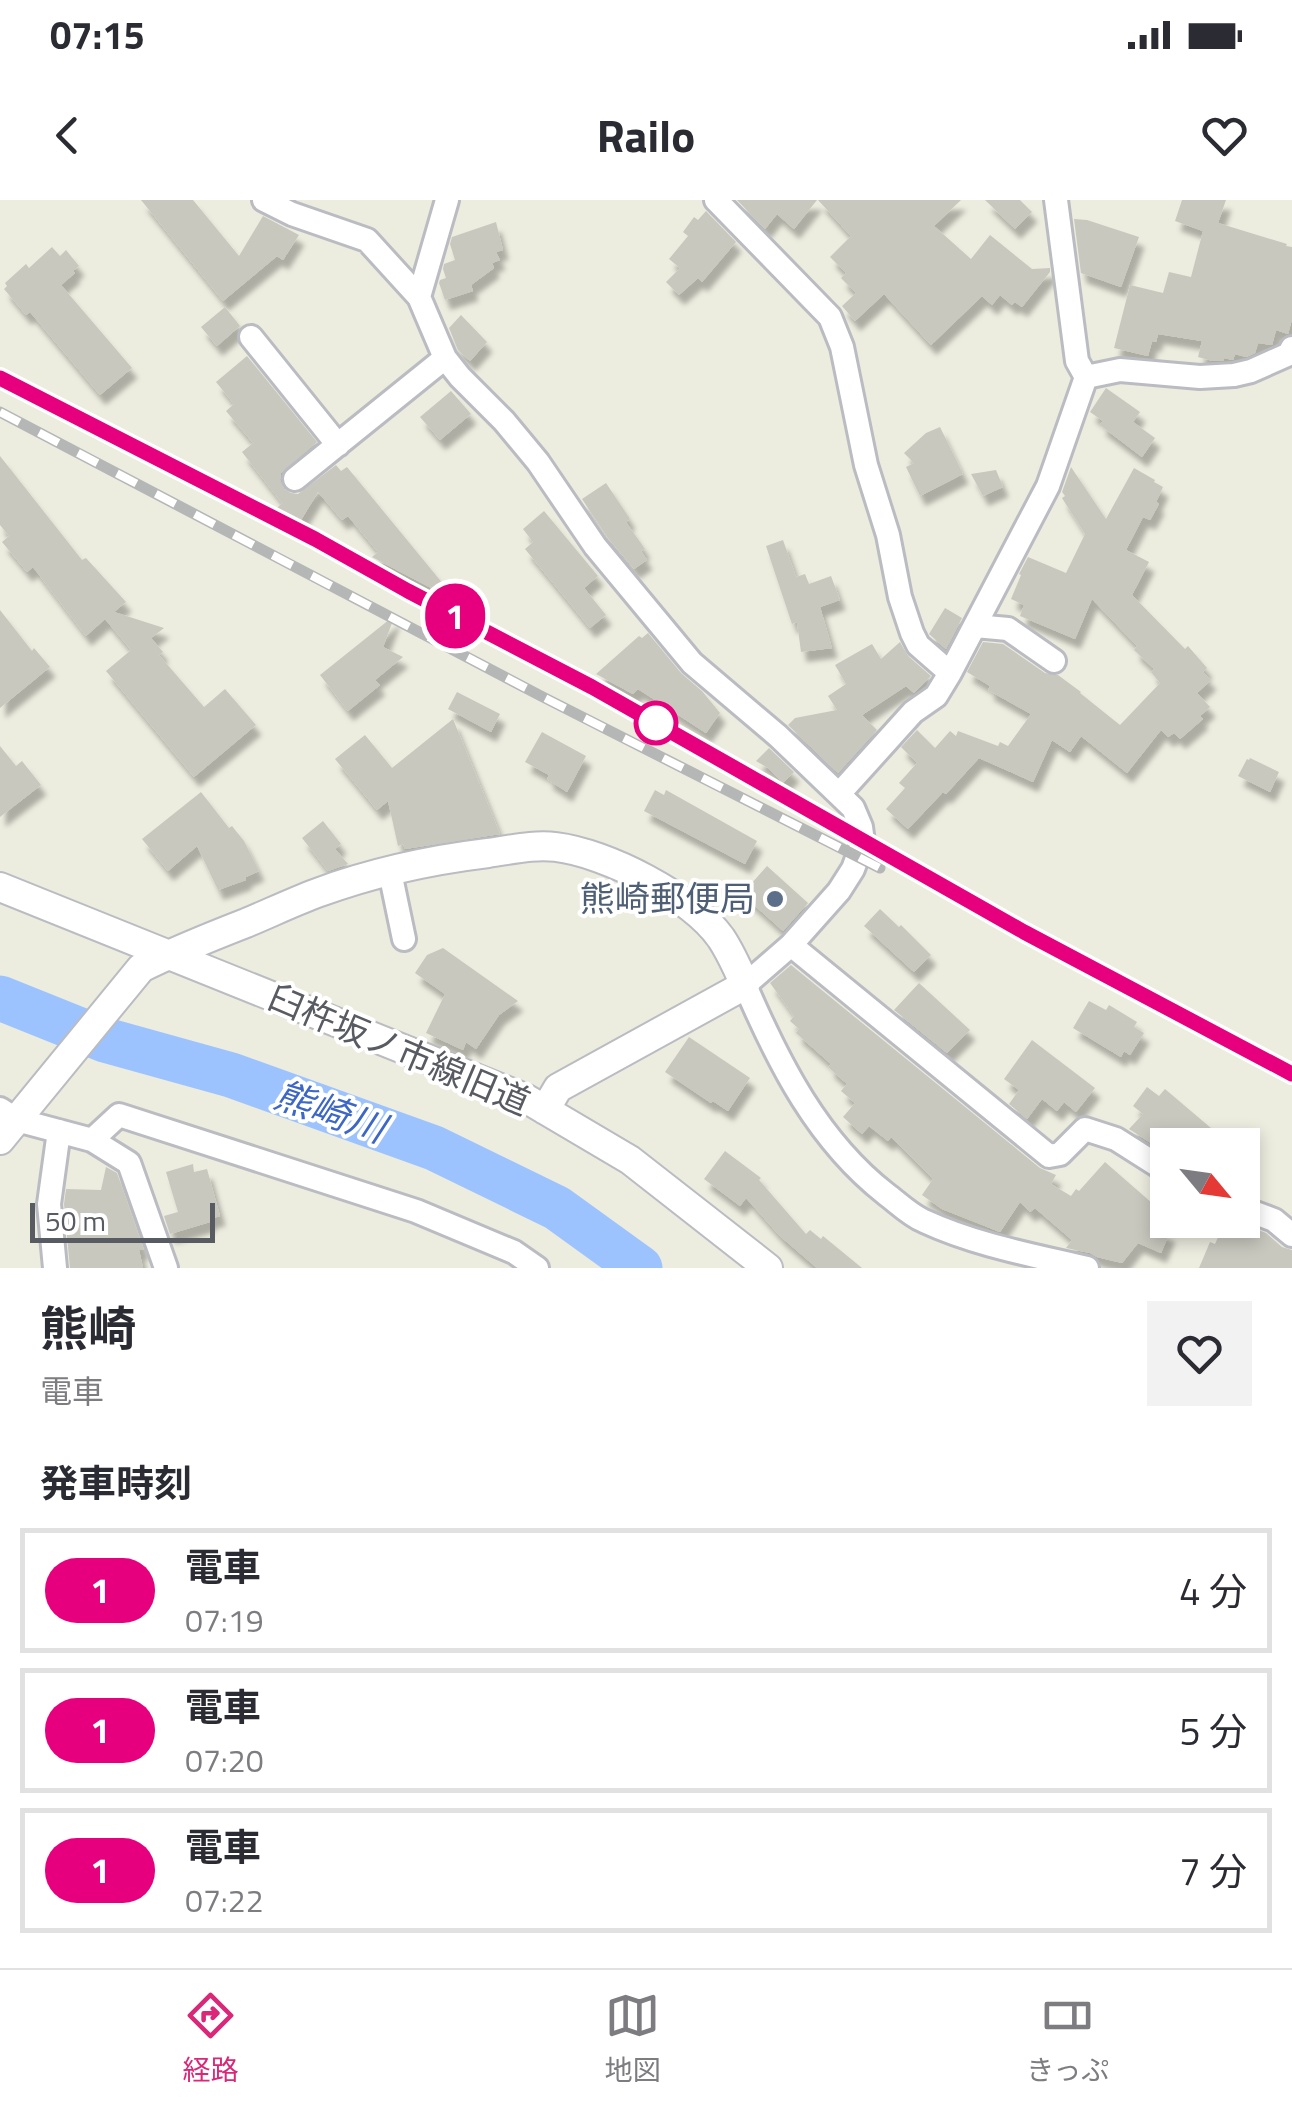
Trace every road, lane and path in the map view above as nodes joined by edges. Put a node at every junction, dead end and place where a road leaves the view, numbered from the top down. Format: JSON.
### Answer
{"nodes":[{"id":1,"x":264,"y":200,"type":"edge"},
{"id":2,"x":447,"y":200,"type":"edge"},
{"id":3,"x":716,"y":200,"type":"edge"},
{"id":4,"x":1056,"y":200,"type":"edge"},
{"id":5,"x":419,"y":297,"type":"junction"},
{"id":6,"x":251,"y":337,"type":"dead end"},
{"id":7,"x":1291,"y":354,"type":"edge"},
{"id":8,"x":445,"y":358,"type":"junction"},
{"id":9,"x":1086,"y":376,"type":"junction"},
{"id":10,"x":338,"y":444,"type":"junction"},
{"id":11,"x":294,"y":480,"type":"dead end"},
{"id":12,"x":975,"y":626,"type":"junction"},
{"id":13,"x":1054,"y":661,"type":"dead end"},
{"id":14,"x":950,"y":673,"type":"junction"},
{"id":15,"x":839,"y":794,"type":"junction"},
{"id":16,"x":392,"y":878,"type":"junction"},
{"id":17,"x":0,"y":887,"type":"edge"},
{"id":18,"x":404,"y":939,"type":"dead end"},
{"id":19,"x":791,"y":944,"type":"junction"},
{"id":20,"x":168,"y":954,"type":"junction"},
{"id":21,"x":745,"y":985,"type":"junction"},
{"id":22,"x":545,"y":1110,"type":"junction"},
{"id":23,"x":6,"y":1123,"type":"edge"},
{"id":24,"x":59,"y":1131,"type":"junction"},
{"id":25,"x":92,"y":1140,"type":"junction"},
{"id":26,"x":1150,"y":1161,"type":"edge"},
{"id":27,"x":1260,"y":1215,"type":"edge"},
{"id":28,"x":1292,"y":1235,"type":"edge"},
{"id":29,"x":55,"y":1268,"type":"edge"},
{"id":30,"x":166,"y":1268,"type":"edge"},
{"id":31,"x":537,"y":1268,"type":"edge"},
{"id":32,"x":768,"y":1268,"type":"edge"},
{"id":33,"x":1087,"y":1268,"type":"edge"}],
"edges":[{"from":1,"to":5,"type":"street"},
{"from":2,"to":5,"type":"street"},
{"from":3,"to":14,"type":"street"},
{"from":4,"to":9,"type":"street"},
{"from":5,"to":8,"type":"street"},
{"from":6,"to":10,"type":"street"},
{"from":7,"to":9,"type":"street"},
{"from":8,"to":10,"type":"street"},
{"from":8,"to":15,"type":"street"},
{"from":9,"to":12,"type":"street"},
{"from":10,"to":11,"type":"street"},
{"from":12,"to":13,"type":"street"},
{"from":12,"to":14,"type":"street"},
{"from":14,"to":15,"type":"street"},
{"from":15,"to":19,"type":"street"},
{"from":16,"to":18,"type":"street"},
{"from":16,"to":20,"type":"street"},
{"from":16,"to":21,"type":"street"},
{"from":17,"to":20,"type":"street","name":"臼杵坂ノ市線旧道"},
{"from":19,"to":21,"type":"street"},
{"from":19,"to":26,"type":"street"},
{"from":20,"to":22,"type":"street","name":"臼杵坂ノ市線旧道"},
{"from":20,"to":23,"type":"street"},
{"from":21,"to":22,"type":"street"},
{"from":21,"to":33,"type":"street"},
{"from":22,"to":32,"type":"street","name":"臼杵坂ノ市線旧道"},
{"from":23,"to":24,"type":"street"},
{"from":24,"to":25,"type":"street"},
{"from":24,"to":29,"type":"street"},
{"from":25,"to":30,"type":"street"},
{"from":25,"to":31,"type":"street"},
{"from":27,"to":28,"type":"street"}]}
